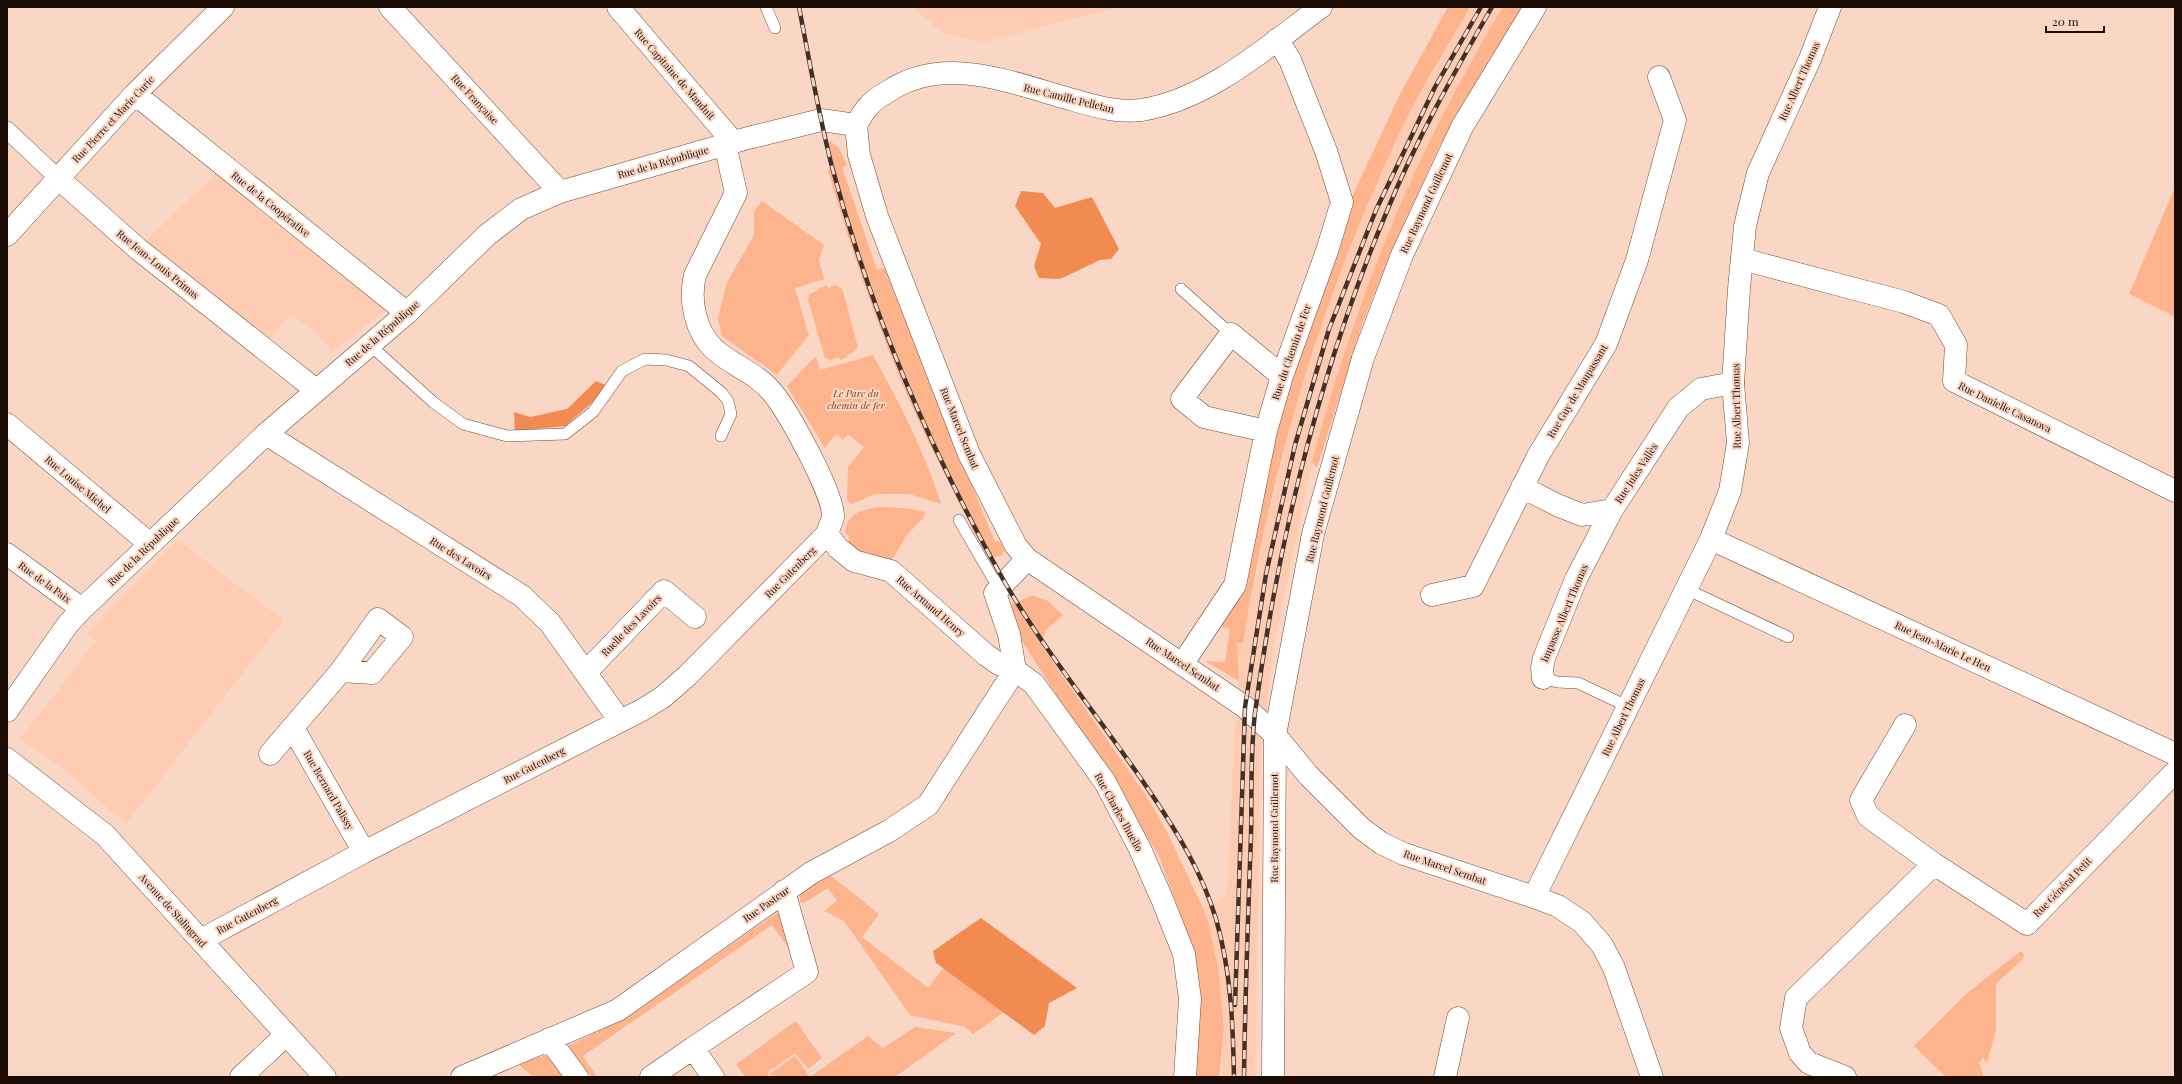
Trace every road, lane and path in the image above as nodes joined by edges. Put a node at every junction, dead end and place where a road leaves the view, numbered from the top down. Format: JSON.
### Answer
{"nodes":[{"id":1,"x":223,"y":7,"type":"edge"},
{"id":2,"x":390,"y":7,"type":"edge"},
{"id":3,"x":618,"y":7,"type":"edge"},
{"id":4,"x":766,"y":7,"type":"edge"},
{"id":5,"x":1321,"y":7,"type":"edge"},
{"id":6,"x":1535,"y":7,"type":"edge"},
{"id":7,"x":1830,"y":7,"type":"edge"},
{"id":8,"x":775,"y":28,"type":"dead end"},
{"id":9,"x":1277,"y":39,"type":"junction"},
{"id":10,"x":1659,"y":77,"type":"dead end"},
{"id":11,"x":135,"y":94,"type":"junction"},
{"id":12,"x":856,"y":125,"type":"junction"},
{"id":13,"x":7,"y":130,"type":"edge"},
{"id":14,"x":729,"y":143,"type":"junction"},
{"id":15,"x":58,"y":178,"type":"junction"},
{"id":16,"x":560,"y":192,"type":"junction"},
{"id":17,"x":7,"y":235,"type":"edge"},
{"id":18,"x":1742,"y":259,"type":"junction"},
{"id":19,"x":1181,"y":289,"type":"dead end"},
{"id":20,"x":407,"y":313,"type":"junction"},
{"id":21,"x":1231,"y":334,"type":"junction"},
{"id":22,"x":370,"y":345,"type":"junction"},
{"id":23,"x":1282,"y":376,"type":"junction"},
{"id":24,"x":1734,"y":383,"type":"junction"},
{"id":25,"x":316,"y":390,"type":"junction"},
{"id":26,"x":7,"y":424,"type":"edge"},
{"id":27,"x":1266,"y":431,"type":"junction"},
{"id":28,"x":266,"y":434,"type":"junction"},
{"id":29,"x":721,"y":436,"type":"dead end"},
{"id":30,"x":1522,"y":487,"type":"junction"},
{"id":31,"x":2175,"y":491,"type":"edge"},
{"id":32,"x":1612,"y":510,"type":"junction"},
{"id":33,"x":959,"y":520,"type":"dead end"},
{"id":34,"x":827,"y":534,"type":"junction"},
{"id":35,"x":1711,"y":539,"type":"junction"},
{"id":36,"x":150,"y":544,"type":"junction"},
{"id":37,"x":7,"y":554,"type":"edge"},
{"id":38,"x":1027,"y":559,"type":"junction"},
{"id":39,"x":999,"y":589,"type":"junction"},
{"id":40,"x":1686,"y":589,"type":"junction"},
{"id":41,"x":1432,"y":595,"type":"dead end"},
{"id":42,"x":82,"y":609,"type":"junction"},
{"id":43,"x":695,"y":617,"type":"dead end"},
{"id":44,"x":1788,"y":637,"type":"dead end"},
{"id":45,"x":1183,"y":663,"type":"junction"},
{"id":46,"x":1015,"y":670,"type":"junction"},
{"id":47,"x":341,"y":671,"type":"dead end"},
{"id":48,"x":586,"y":672,"type":"junction"},
{"id":49,"x":1543,"y":678,"type":"joint"},
{"id":50,"x":1629,"y":707,"type":"junction"},
{"id":51,"x":7,"y":712,"type":"edge"},
{"id":52,"x":620,"y":721,"type":"junction"},
{"id":53,"x":1905,"y":725,"type":"dead end"},
{"id":54,"x":293,"y":728,"type":"junction"},
{"id":55,"x":1275,"y":735,"type":"junction"},
{"id":56,"x":270,"y":754,"type":"dead end"},
{"id":57,"x":2175,"y":754,"type":"edge"},
{"id":58,"x":7,"y":759,"type":"edge"},
{"id":59,"x":2175,"y":772,"type":"edge"},
{"id":60,"x":364,"y":852,"type":"junction"},
{"id":61,"x":1934,"y":864,"type":"junction"},
{"id":62,"x":784,"y":891,"type":"junction"},
{"id":63,"x":1534,"y":897,"type":"junction"},
{"id":64,"x":201,"y":940,"type":"junction"},
{"id":65,"x":1458,"y":1018,"type":"dead end"},
{"id":66,"x":286,"y":1035,"type":"junction"},
{"id":67,"x":549,"y":1039,"type":"junction"},
{"id":68,"x":693,"y":1048,"type":"junction"},
{"id":69,"x":241,"y":1077,"type":"edge"},
{"id":70,"x":325,"y":1077,"type":"edge"},
{"id":71,"x":462,"y":1077,"type":"edge"},
{"id":72,"x":577,"y":1077,"type":"edge"},
{"id":73,"x":651,"y":1077,"type":"edge"},
{"id":74,"x":713,"y":1077,"type":"edge"},
{"id":75,"x":1185,"y":1077,"type":"edge"},
{"id":76,"x":1273,"y":1077,"type":"edge"},
{"id":77,"x":1445,"y":1077,"type":"edge"},
{"id":78,"x":1652,"y":1077,"type":"edge"},
{"id":79,"x":1845,"y":1077,"type":"edge"}],
"edges":[{"from":1,"to":11,"type":"street","name":"Rue Pierre et Marie Curie"},
{"from":2,"to":16,"type":"street","name":"Rue Française"},
{"from":3,"to":14,"type":"street","name":"Rue Capitaine de Mauduit"},
{"from":4,"to":8,"type":"lane"},
{"from":5,"to":9,"type":"street","name":"Rue Camille Pelletan"},
{"from":6,"to":55,"type":"street","name":"Rue Raymond Guillemot"},
{"from":7,"to":18,"type":"street","name":"Rue Albert Thomas"},
{"from":9,"to":12,"type":"street","name":"Rue Camille Pelletan"},
{"from":9,"to":23,"type":"street","name":"Rue du Chemin de Fer"},
{"from":10,"to":30,"type":"street","name":"Rue Guy de Maupassant"},
{"from":11,"to":15,"type":"street","name":"Rue Pierre et Marie Curie"},
{"from":11,"to":20,"type":"street","name":"Rue de la Coopérative"},
{"from":12,"to":14,"type":"street","name":"Rue de la République"},
{"from":12,"to":38,"type":"street","name":"Rue Marcel Sembat"},
{"from":13,"to":15,"type":"street","name":"Rue Jean-Louis Primas"},
{"from":14,"to":16,"type":"street","name":"Rue de la République"},
{"from":14,"to":34,"type":"street"},
{"from":15,"to":17,"type":"street","name":"Rue Pierre et Marie Curie"},
{"from":15,"to":25,"type":"street","name":"Rue Jean-Louis Primas"},
{"from":16,"to":20,"type":"street","name":"Rue de la République"},
{"from":18,"to":24,"type":"street","name":"Rue Albert Thomas"},
{"from":18,"to":31,"type":"street","name":"Rue Danielle Casanova"},
{"from":19,"to":21,"type":"lane"},
{"from":20,"to":22,"type":"street","name":"Rue de la République"},
{"from":21,"to":23,"type":"street"},
{"from":21,"to":27,"type":"street"},
{"from":22,"to":25,"type":"street","name":"Rue de la République"},
{"from":22,"to":29,"type":"lane"},
{"from":23,"to":27,"type":"street","name":"Rue du Chemin de Fer"},
{"from":24,"to":32,"type":"street","name":"Rue Jules Vallès"},
{"from":24,"to":35,"type":"street","name":"Rue Albert Thomas"},
{"from":25,"to":28,"type":"street","name":"Rue de la République"},
{"from":26,"to":36,"type":"street","name":"Rue Louise Michel"},
{"from":27,"to":45,"type":"street","name":"Rue du Chemin de Fer"},
{"from":28,"to":36,"type":"street","name":"Rue de la République"},
{"from":28,"to":48,"type":"street","name":"Rue des Lavoirs"},
{"from":30,"to":32,"type":"street","name":"Rue Jules Vallès"},
{"from":30,"to":41,"type":"street","name":"Rue Guy de Maupassant"},
{"from":32,"to":49,"type":"street","name":"Impasse Albert Thomas"},
{"from":33,"to":39,"type":"lane"},
{"from":34,"to":46,"type":"street","name":"Rue Armand Henry"},
{"from":34,"to":52,"type":"street","name":"Rue Gutenberg"},
{"from":35,"to":40,"type":"street","name":"Rue Albert Thomas"},
{"from":35,"to":57,"type":"street","name":"Rue Jean-Marie Le Hen"},
{"from":36,"to":42,"type":"street","name":"Rue de la République"},
{"from":37,"to":42,"type":"street","name":"Rue de la Paix"},
{"from":38,"to":39,"type":"street"},
{"from":38,"to":45,"type":"street","name":"Rue Marcel Sembat"},
{"from":39,"to":46,"type":"street"},
{"from":40,"to":44,"type":"lane"},
{"from":40,"to":50,"type":"street","name":"Rue Albert Thomas"},
{"from":42,"to":51,"type":"street","name":"Rue de la République"},
{"from":43,"to":48,"type":"street","name":"Ruelle des Lavoirs"},
{"from":45,"to":55,"type":"street","name":"Rue Marcel Sembat"},
{"from":46,"to":62,"type":"street","name":"Rue Pasteur"},
{"from":46,"to":75,"type":"street","name":"Rue Charles Ihuello"},
{"from":47,"to":54,"type":"street"},
{"from":48,"to":52,"type":"street","name":"Rue des Lavoirs"},
{"from":49,"to":50,"type":"lane","name":"Impasse Albert Thomas"},
{"from":50,"to":63,"type":"street","name":"Rue Albert Thomas"},
{"from":52,"to":60,"type":"street","name":"Rue Gutenberg"},
{"from":53,"to":61,"type":"street","name":"Rue Général Petit"},
{"from":54,"to":56,"type":"street"},
{"from":54,"to":60,"type":"street","name":"Rue Bernard Palissy"},
{"from":55,"to":63,"type":"street","name":"Rue Marcel Sembat"},
{"from":55,"to":76,"type":"street","name":"Rue Raymond Guillemot"},
{"from":58,"to":64,"type":"street","name":"Avenue de Stalingrad"},
{"from":59,"to":61,"type":"street","name":"Rue Général Petit"},
{"from":60,"to":64,"type":"street","name":"Rue Gutenberg"},
{"from":61,"to":79,"type":"street"},
{"from":62,"to":67,"type":"street","name":"Rue Pasteur"},
{"from":62,"to":68,"type":"street"},
{"from":63,"to":78,"type":"street","name":"Rue Marcel Sembat"},
{"from":64,"to":66,"type":"street","name":"Avenue de Stalingrad"},
{"from":65,"to":77,"type":"street"},
{"from":66,"to":69,"type":"street"},
{"from":66,"to":70,"type":"street","name":"Avenue de Stalingrad"},
{"from":67,"to":71,"type":"street","name":"Rue Pasteur"},
{"from":67,"to":72,"type":"street"},
{"from":68,"to":73,"type":"street"},
{"from":68,"to":74,"type":"street"}]}
